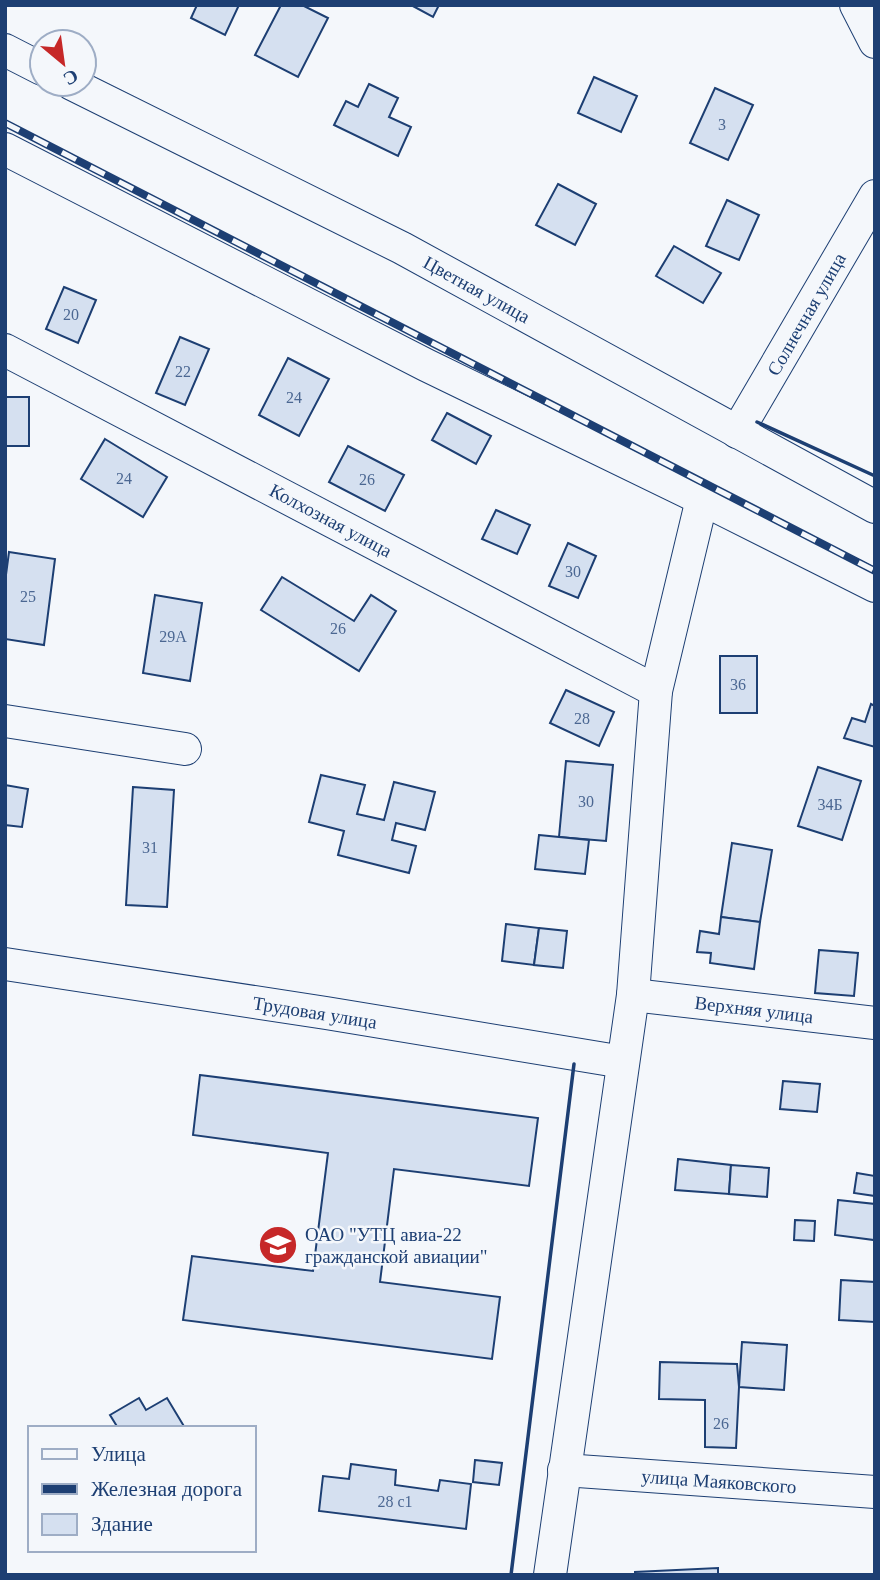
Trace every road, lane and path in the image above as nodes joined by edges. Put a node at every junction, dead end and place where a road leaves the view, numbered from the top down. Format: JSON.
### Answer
{"nodes":[{"id":1,"x":856,"y":5,"type":"edge"},
{"id":2,"x":875,"y":42,"type":"edge"},
{"id":3,"x":5,"y":50,"type":"edge"},
{"id":4,"x":28,"y":62,"type":"edge"},
{"id":5,"x":98,"y":97,"type":"edge"},
{"id":6,"x":5,"y":149,"type":"edge"},
{"id":7,"x":875,"y":196,"type":"edge"},
{"id":8,"x":5,"y":350,"type":"edge"},
{"id":9,"x":737,"y":432,"type":"junction"},
{"id":10,"x":702,"y":499,"type":"junction"},
{"id":11,"x":875,"y":507,"type":"edge"},
{"id":12,"x":875,"y":586,"type":"edge"},
{"id":13,"x":656,"y":691,"type":"junction"},
{"id":14,"x":5,"y":721,"type":"edge"},
{"id":15,"x":185,"y":749,"type":"dead end"},
{"id":16,"x":5,"y":964,"type":"edge"},
{"id":17,"x":633,"y":995,"type":"junction"},
{"id":18,"x":875,"y":1023,"type":"edge"},
{"id":19,"x":624,"y":1062,"type":"junction"},
{"id":20,"x":564,"y":1470,"type":"junction"},
{"id":21,"x":875,"y":1492,"type":"edge"},
{"id":22,"x":550,"y":1575,"type":"edge"}],
"edges":[{"from":1,"to":2,"type":"street"},
{"from":3,"to":4,"type":"street"},
{"from":5,"to":9,"type":"street","name":"Цветная улица"},
{"from":6,"to":10,"type":"street"},
{"from":7,"to":9,"type":"street","name":"Солнечная улица"},
{"from":8,"to":13,"type":"street","name":"Колхозная улица"},
{"from":9,"to":11,"type":"street","name":"Цветная улица"},
{"from":10,"to":12,"type":"street"},
{"from":10,"to":13,"type":"street"},
{"from":13,"to":17,"type":"street"},
{"from":14,"to":15,"type":"street"},
{"from":16,"to":19,"type":"street","name":"Трудовая улица"},
{"from":17,"to":18,"type":"street","name":"Верхняя улица"},
{"from":17,"to":19,"type":"street"},
{"from":19,"to":20,"type":"street"},
{"from":20,"to":21,"type":"street","name":"улица Маяковского"},
{"from":20,"to":22,"type":"street"}]}
